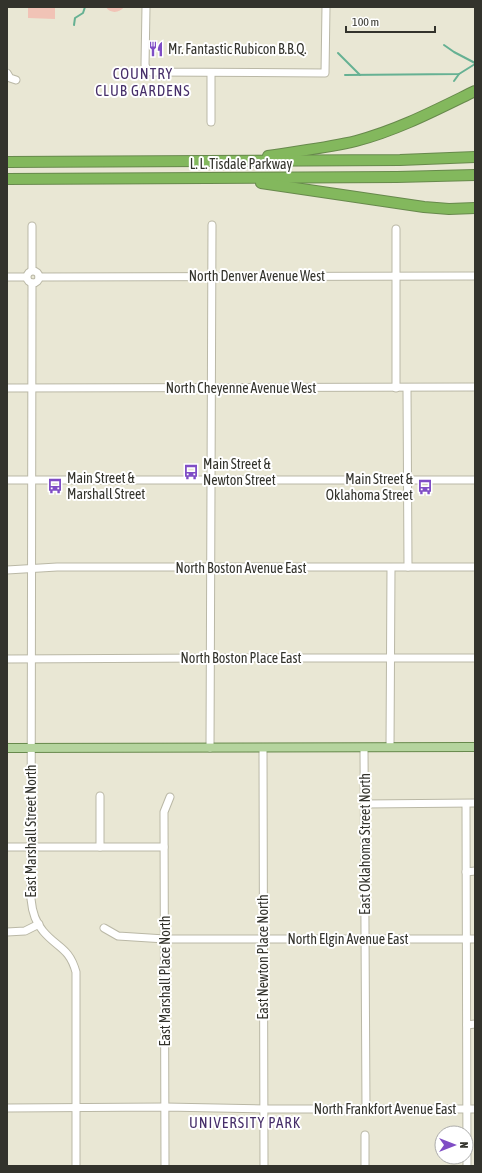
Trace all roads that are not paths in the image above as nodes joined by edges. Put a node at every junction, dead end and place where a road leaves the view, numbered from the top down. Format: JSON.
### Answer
{"nodes":[{"id":1,"x":146,"y":7,"type":"edge"},
{"id":2,"x":326,"y":7,"type":"edge"},
{"id":3,"x":7,"y":73,"type":"edge"},
{"id":4,"x":211,"y":73,"type":"junction"},
{"id":5,"x":16,"y":80,"type":"dead end"},
{"id":6,"x":475,"y":91,"type":"edge"},
{"id":7,"x":211,"y":122,"type":"dead end"},
{"id":8,"x":475,"y":158,"type":"edge"},
{"id":9,"x":238,"y":161,"type":"junction"},
{"id":10,"x":7,"y":162,"type":"edge"},
{"id":11,"x":475,"y":175,"type":"edge"},
{"id":12,"x":230,"y":178,"type":"junction"},
{"id":13,"x":7,"y":179,"type":"edge"},
{"id":14,"x":475,"y":208,"type":"edge"},
{"id":15,"x":212,"y":225,"type":"dead end"},
{"id":16,"x":32,"y":226,"type":"dead end"},
{"id":17,"x":396,"y":229,"type":"dead end"},
{"id":18,"x":32,"y":270,"type":"junction"},
{"id":19,"x":396,"y":276,"type":"junction"},
{"id":20,"x":475,"y":276,"type":"edge"},
{"id":21,"x":7,"y":277,"type":"edge"},
{"id":22,"x":26,"y":277,"type":"junction"},
{"id":23,"x":39,"y":277,"type":"junction"},
{"id":24,"x":211,"y":277,"type":"junction"},
{"id":25,"x":32,"y":283,"type":"junction"},
{"id":26,"x":475,"y":387,"type":"edge"},
{"id":27,"x":7,"y":388,"type":"edge"},
{"id":28,"x":32,"y":388,"type":"junction"},
{"id":29,"x":211,"y":388,"type":"junction"},
{"id":30,"x":396,"y":388,"type":"junction"},
{"id":31,"x":407,"y":388,"type":"junction"},
{"id":32,"x":7,"y":480,"type":"edge"},
{"id":33,"x":32,"y":480,"type":"junction"},
{"id":34,"x":211,"y":480,"type":"junction"},
{"id":35,"x":408,"y":480,"type":"junction"},
{"id":36,"x":475,"y":480,"type":"edge"},
{"id":37,"x":211,"y":568,"type":"junction"},
{"id":38,"x":391,"y":568,"type":"junction"},
{"id":39,"x":408,"y":568,"type":"junction"},
{"id":40,"x":475,"y":568,"type":"edge"},
{"id":41,"x":31,"y":569,"type":"junction"},
{"id":42,"x":7,"y":570,"type":"edge"},
{"id":43,"x":211,"y":658,"type":"junction"},
{"id":44,"x":390,"y":658,"type":"junction"},
{"id":45,"x":475,"y":658,"type":"edge"},
{"id":46,"x":7,"y":659,"type":"edge"},
{"id":47,"x":31,"y":659,"type":"junction"},
{"id":48,"x":475,"y":747,"type":"edge"},
{"id":49,"x":7,"y":748,"type":"edge"},
{"id":50,"x":31,"y":748,"type":"junction"},
{"id":51,"x":210,"y":748,"type":"junction"},
{"id":52,"x":263,"y":748,"type":"junction"},
{"id":53,"x":364,"y":748,"type":"junction"},
{"id":54,"x":390,"y":748,"type":"junction"},
{"id":55,"x":100,"y":796,"type":"dead end"},
{"id":56,"x":170,"y":797,"type":"dead end"},
{"id":57,"x":475,"y":803,"type":"edge"},
{"id":58,"x":365,"y":804,"type":"junction"},
{"id":59,"x":466,"y":804,"type":"junction"},
{"id":60,"x":7,"y":847,"type":"edge"},
{"id":61,"x":32,"y":847,"type":"junction"},
{"id":62,"x":100,"y":847,"type":"junction"},
{"id":63,"x":164,"y":847,"type":"junction"},
{"id":64,"x":475,"y":871,"type":"edge"},
{"id":65,"x":466,"y":872,"type":"junction"},
{"id":66,"x":39,"y":924,"type":"junction"},
{"id":67,"x":104,"y":928,"type":"dead end"},
{"id":68,"x":7,"y":932,"type":"edge"},
{"id":69,"x":365,"y":938,"type":"junction"},
{"id":70,"x":165,"y":939,"type":"junction"},
{"id":71,"x":263,"y":939,"type":"junction"},
{"id":72,"x":466,"y":939,"type":"junction"},
{"id":73,"x":475,"y":939,"type":"edge"},
{"id":74,"x":475,"y":1024,"type":"edge"},
{"id":75,"x":466,"y":1025,"type":"junction"},
{"id":76,"x":165,"y":1107,"type":"junction"},
{"id":77,"x":7,"y":1108,"type":"edge"},
{"id":78,"x":76,"y":1108,"type":"junction"},
{"id":79,"x":264,"y":1109,"type":"junction"},
{"id":80,"x":366,"y":1109,"type":"junction"},
{"id":81,"x":467,"y":1109,"type":"junction"},
{"id":82,"x":475,"y":1109,"type":"edge"},
{"id":83,"x":365,"y":1135,"type":"dead end"},
{"id":84,"x":76,"y":1166,"type":"edge"},
{"id":85,"x":165,"y":1166,"type":"edge"},
{"id":86,"x":264,"y":1166,"type":"edge"},
{"id":87,"x":365,"y":1166,"type":"edge"},
{"id":88,"x":467,"y":1166,"type":"edge"}],
"edges":[{"from":1,"to":4,"type":"street"},
{"from":2,"to":4,"type":"street"},
{"from":3,"to":5,"type":"street"},
{"from":4,"to":7,"type":"street"},
{"from":6,"to":9,"type":"highway"},
{"from":8,"to":9,"type":"highway","name":"L. L. Tisdale Parkway"},
{"from":9,"to":10,"type":"highway","name":"L. L. Tisdale Parkway"},
{"from":11,"to":12,"type":"highway","name":"L. L. Tisdale Parkway"},
{"from":12,"to":13,"type":"highway","name":"L. L. Tisdale Parkway"},
{"from":12,"to":14,"type":"highway"},
{"from":15,"to":24,"type":"street"},
{"from":16,"to":18,"type":"street"},
{"from":17,"to":19,"type":"street"},
{"from":18,"to":22,"type":"street"},
{"from":18,"to":23,"type":"street"},
{"from":19,"to":20,"type":"street","name":"North Denver Avenue West"},
{"from":19,"to":24,"type":"street","name":"North Denver Avenue West"},
{"from":19,"to":30,"type":"street"},
{"from":21,"to":22,"type":"street"},
{"from":22,"to":25,"type":"street"},
{"from":23,"to":24,"type":"street","name":"North Denver Avenue West"},
{"from":23,"to":25,"type":"street"},
{"from":24,"to":29,"type":"street"},
{"from":25,"to":28,"type":"street","name":"East Marshall Street North"},
{"from":26,"to":31,"type":"street","name":"North Cheyenne Avenue West"},
{"from":27,"to":28,"type":"street","name":"North Cheyenne Avenue West"},
{"from":28,"to":29,"type":"street","name":"North Cheyenne Avenue West"},
{"from":28,"to":33,"type":"street","name":"East Marshall Street North"},
{"from":29,"to":30,"type":"street","name":"North Cheyenne Avenue West"},
{"from":29,"to":34,"type":"street"},
{"from":30,"to":31,"type":"street","name":"North Cheyenne Avenue West"},
{"from":31,"to":35,"type":"street"},
{"from":32,"to":33,"type":"street"},
{"from":33,"to":34,"type":"street"},
{"from":33,"to":41,"type":"street","name":"East Marshall Street North"},
{"from":34,"to":35,"type":"street"},
{"from":34,"to":37,"type":"street"},
{"from":35,"to":36,"type":"street"},
{"from":35,"to":39,"type":"street"},
{"from":37,"to":38,"type":"street","name":"North Boston Avenue East"},
{"from":37,"to":41,"type":"street","name":"North Boston Avenue East"},
{"from":37,"to":43,"type":"street"},
{"from":38,"to":39,"type":"street","name":"North Boston Avenue East"},
{"from":38,"to":44,"type":"street"},
{"from":39,"to":40,"type":"street","name":"North Boston Avenue East"},
{"from":41,"to":42,"type":"street","name":"North Boston Avenue East"},
{"from":41,"to":47,"type":"street","name":"East Marshall Street North"},
{"from":43,"to":44,"type":"street","name":"North Boston Place East"},
{"from":43,"to":47,"type":"street","name":"North Boston Place East"},
{"from":43,"to":51,"type":"street"},
{"from":44,"to":45,"type":"street","name":"North Boston Place East"},
{"from":44,"to":54,"type":"street"},
{"from":46,"to":47,"type":"street","name":"North Boston Place East"},
{"from":47,"to":50,"type":"street","name":"East Marshall Street North"},
{"from":48,"to":54,"type":"main road"},
{"from":49,"to":50,"type":"main road"},
{"from":50,"to":51,"type":"main road"},
{"from":50,"to":61,"type":"street","name":"East Marshall Street North"},
{"from":51,"to":52,"type":"main road"},
{"from":52,"to":53,"type":"main road"},
{"from":52,"to":71,"type":"street","name":"East Newton Place North"},
{"from":53,"to":54,"type":"main road"},
{"from":53,"to":58,"type":"street","name":"East Oklahoma Street North"},
{"from":55,"to":62,"type":"street"},
{"from":56,"to":63,"type":"street","name":"East Marshall Place North"},
{"from":57,"to":59,"type":"street"},
{"from":58,"to":59,"type":"street"},
{"from":58,"to":69,"type":"street","name":"East Oklahoma Street North"},
{"from":59,"to":65,"type":"street"},
{"from":60,"to":61,"type":"street"},
{"from":61,"to":62,"type":"street"},
{"from":61,"to":66,"type":"street","name":"East Marshall Street North"},
{"from":62,"to":63,"type":"street"},
{"from":63,"to":70,"type":"street","name":"East Marshall Place North"},
{"from":64,"to":65,"type":"street"},
{"from":65,"to":72,"type":"street"},
{"from":66,"to":68,"type":"street"},
{"from":66,"to":78,"type":"street","name":"East Marshall Street North"},
{"from":67,"to":70,"type":"street","name":"North Elgin Avenue East"},
{"from":69,"to":71,"type":"street","name":"North Elgin Avenue East"},
{"from":69,"to":72,"type":"street","name":"North Elgin Avenue East"},
{"from":69,"to":80,"type":"street","name":"East Oklahoma Street North"},
{"from":70,"to":71,"type":"street","name":"North Elgin Avenue East"},
{"from":70,"to":76,"type":"street","name":"East Marshall Place North"},
{"from":71,"to":79,"type":"street","name":"East Newton Place North"},
{"from":72,"to":73,"type":"street","name":"North Elgin Avenue East"},
{"from":72,"to":75,"type":"street"},
{"from":74,"to":75,"type":"street"},
{"from":75,"to":81,"type":"street"},
{"from":76,"to":78,"type":"street","name":"North Frankfort Avenue East"},
{"from":76,"to":79,"type":"street","name":"North Frankfort Avenue East"},
{"from":76,"to":85,"type":"street","name":"East Marshall Place North"},
{"from":77,"to":78,"type":"street","name":"North Frankfort Avenue East"},
{"from":78,"to":84,"type":"street","name":"East Marshall Street North"},
{"from":79,"to":80,"type":"street","name":"North Frankfort Avenue East"},
{"from":79,"to":86,"type":"street","name":"East Newton Place North"},
{"from":80,"to":81,"type":"street","name":"North Frankfort Avenue East"},
{"from":81,"to":82,"type":"street","name":"North Frankfort Avenue East"},
{"from":81,"to":88,"type":"street"},
{"from":83,"to":87,"type":"street"}]}
